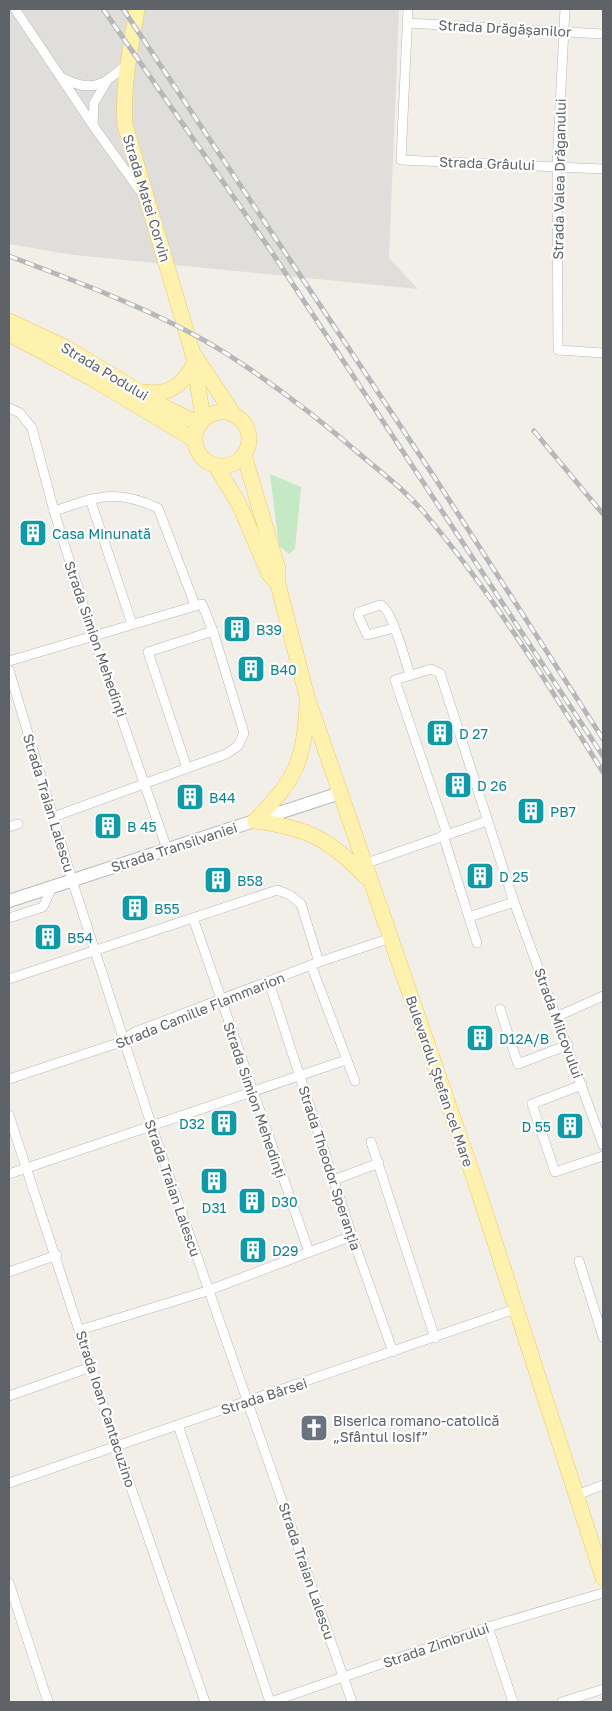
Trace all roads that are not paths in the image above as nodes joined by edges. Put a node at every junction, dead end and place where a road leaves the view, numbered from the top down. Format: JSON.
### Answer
{"nodes":[{"id":1,"x":15,"y":9,"type":"edge"},
{"id":2,"x":136,"y":9,"type":"edge"},
{"id":3,"x":408,"y":9,"type":"edge"},
{"id":4,"x":565,"y":9,"type":"edge"},
{"id":5,"x":407,"y":23,"type":"junction"},
{"id":6,"x":564,"y":31,"type":"junction"},
{"id":7,"x":603,"y":34,"type":"edge"},
{"id":8,"x":126,"y":65,"type":"junction"},
{"id":9,"x":61,"y":77,"type":"junction"},
{"id":10,"x":107,"y":81,"type":"junction"},
{"id":11,"x":94,"y":127,"type":"junction"},
{"id":12,"x":557,"y":166,"type":"junction"},
{"id":13,"x":603,"y":169,"type":"edge"},
{"id":14,"x":146,"y":198,"type":"junction"},
{"id":15,"x":9,"y":321,"type":"edge"},
{"id":16,"x":9,"y":334,"type":"edge"},
{"id":17,"x":603,"y":353,"type":"edge"},
{"id":18,"x":193,"y":359,"type":"junction"},
{"id":19,"x":140,"y":392,"type":"junction"},
{"id":20,"x":9,"y":408,"type":"edge"},
{"id":21,"x":234,"y":415,"type":"junction"},
{"id":22,"x":202,"y":421,"type":"junction"},
{"id":23,"x":196,"y":440,"type":"junction"},
{"id":24,"x":244,"y":455,"type":"junction"},
{"id":25,"x":216,"y":466,"type":"junction"},
{"id":26,"x":90,"y":499,"type":"junction"},
{"id":27,"x":54,"y":511,"type":"junction"},
{"id":28,"x":278,"y":584,"type":"junction"},
{"id":29,"x":195,"y":606,"type":"junction"},
{"id":30,"x":132,"y":624,"type":"junction"},
{"id":31,"x":394,"y":628,"type":"dead end"},
{"id":32,"x":213,"y":631,"type":"junction"},
{"id":33,"x":94,"y":636,"type":"junction"},
{"id":34,"x":9,"y":661,"type":"edge"},
{"id":35,"x":9,"y":670,"type":"edge"},
{"id":36,"x":410,"y":675,"type":"junction"},
{"id":37,"x":307,"y":697,"type":"junction"},
{"id":38,"x":187,"y":768,"type":"junction"},
{"id":39,"x":145,"y":782,"type":"junction"},
{"id":40,"x":340,"y":793,"type":"junction"},
{"id":41,"x":53,"y":817,"type":"junction"},
{"id":42,"x":487,"y":821,"type":"junction"},
{"id":43,"x":255,"y":822,"type":"junction"},
{"id":44,"x":18,"y":824,"type":"dead end"},
{"id":45,"x":9,"y":827,"type":"edge"},
{"id":46,"x":445,"y":835,"type":"junction"},
{"id":47,"x":167,"y":849,"type":"junction"},
{"id":48,"x":364,"y":864,"type":"junction"},
{"id":49,"x":72,"y":880,"type":"junction"},
{"id":50,"x":371,"y":882,"type":"junction"},
{"id":51,"x":52,"y":887,"type":"junction"},
{"id":52,"x":9,"y":901,"type":"edge"},
{"id":53,"x":514,"y":902,"type":"junction"},
{"id":54,"x":469,"y":917,"type":"junction"},
{"id":55,"x":9,"y":918,"type":"edge"},
{"id":56,"x":193,"y":918,"type":"junction"},
{"id":57,"x":391,"y":938,"type":"junction"},
{"id":58,"x":477,"y":943,"type":"dead end"},
{"id":59,"x":95,"y":950,"type":"junction"},
{"id":60,"x":315,"y":964,"type":"junction"},
{"id":61,"x":9,"y":979,"type":"edge"},
{"id":62,"x":269,"y":982,"type":"junction"},
{"id":63,"x":603,"y":996,"type":"edge"},
{"id":64,"x":221,"y":1000,"type":"junction"},
{"id":65,"x":500,"y":1009,"type":"dead end"},
{"id":66,"x":558,"y":1016,"type":"junction"},
{"id":67,"x":124,"y":1038,"type":"junction"},
{"id":68,"x":568,"y":1045,"type":"junction"},
{"id":69,"x":346,"y":1060,"type":"junction"},
{"id":70,"x":300,"y":1077,"type":"junction"},
{"id":71,"x":9,"y":1079,"type":"edge"},
{"id":72,"x":355,"y":1082,"type":"dead end"},
{"id":73,"x":582,"y":1084,"type":"junction"},
{"id":74,"x":252,"y":1094,"type":"junction"},
{"id":75,"x":9,"y":1115,"type":"edge"},
{"id":76,"x":152,"y":1127,"type":"junction"},
{"id":77,"x":371,"y":1142,"type":"dead end"},
{"id":78,"x":603,"y":1145,"type":"edge"},
{"id":79,"x":603,"y":1156,"type":"edge"},
{"id":80,"x":379,"y":1163,"type":"junction"},
{"id":81,"x":26,"y":1168,"type":"junction"},
{"id":82,"x":9,"y":1174,"type":"edge"},
{"id":83,"x":334,"y":1180,"type":"junction"},
{"id":84,"x":352,"y":1236,"type":"junction"},
{"id":85,"x":309,"y":1252,"type":"junction"},
{"id":86,"x":57,"y":1256,"type":"junction"},
{"id":87,"x":579,"y":1261,"type":"dead end"},
{"id":88,"x":9,"y":1272,"type":"edge"},
{"id":89,"x":208,"y":1291,"type":"junction"},
{"id":90,"x":518,"y":1308,"type":"junction"},
{"id":91,"x":80,"y":1330,"type":"junction"},
{"id":92,"x":603,"y":1337,"type":"edge"},
{"id":93,"x":435,"y":1338,"type":"junction"},
{"id":94,"x":393,"y":1352,"type":"junction"},
{"id":95,"x":92,"y":1367,"type":"junction"},
{"id":96,"x":9,"y":1396,"type":"edge"},
{"id":97,"x":248,"y":1402,"type":"junction"},
{"id":98,"x":178,"y":1425,"type":"junction"},
{"id":99,"x":117,"y":1447,"type":"junction"},
{"id":100,"x":9,"y":1483,"type":"edge"},
{"id":101,"x":603,"y":1485,"type":"edge"},
{"id":102,"x":577,"y":1495,"type":"junction"},
{"id":103,"x":603,"y":1578,"type":"edge"},
{"id":104,"x":9,"y":1583,"type":"edge"},
{"id":105,"x":603,"y":1593,"type":"edge"},
{"id":106,"x":488,"y":1627,"type":"junction"},
{"id":107,"x":344,"y":1676,"type":"junction"},
{"id":108,"x":603,"y":1689,"type":"edge"},
{"id":109,"x":591,"y":1698,"type":"edge"},
{"id":110,"x":48,"y":1702,"type":"edge"},
{"id":111,"x":205,"y":1702,"type":"edge"},
{"id":112,"x":270,"y":1702,"type":"edge"},
{"id":113,"x":352,"y":1702,"type":"edge"},
{"id":114,"x":513,"y":1702,"type":"edge"},
{"id":115,"x":562,"y":1702,"type":"edge"}],
"edges":[{"from":1,"to":9,"type":"street"},
{"from":2,"to":8,"type":"main road","name":"Strada Matei Corvin"},
{"from":3,"to":5,"type":"street"},
{"from":4,"to":6,"type":"street","name":"Strada Valea Drăganului"},
{"from":5,"to":6,"type":"street","name":"Strada Drăgășanilor"},
{"from":5,"to":12,"type":"street","name":"Strada Grâului"},
{"from":6,"to":7,"type":"street","name":"Strada Drăgășanilor"},
{"from":6,"to":12,"type":"street","name":"Strada Valea Drăganului"},
{"from":8,"to":10,"type":"street"},
{"from":8,"to":14,"type":"main road","name":"Strada Matei Corvin"},
{"from":9,"to":10,"type":"street"},
{"from":9,"to":11,"type":"street"},
{"from":10,"to":11,"type":"street"},
{"from":11,"to":14,"type":"street"},
{"from":12,"to":13,"type":"street","name":"Strada Grâului"},
{"from":12,"to":17,"type":"street","name":"Strada Valea Drăganului"},
{"from":14,"to":18,"type":"main road","name":"Strada Matei Corvin"},
{"from":15,"to":19,"type":"main road","name":"Strada Podului"},
{"from":16,"to":23,"type":"main road","name":"Strada Podului"},
{"from":18,"to":19,"type":"main road"},
{"from":18,"to":21,"type":"main road"},
{"from":18,"to":22,"type":"main road"},
{"from":19,"to":22,"type":"main road","name":"Strada Podului"},
{"from":20,"to":27,"type":"street","name":"Strada Simion Mehedinți"},
{"from":21,"to":22,"type":"main road"},
{"from":21,"to":24,"type":"main road"},
{"from":22,"to":23,"type":"main road"},
{"from":23,"to":25,"type":"main road"},
{"from":24,"to":25,"type":"main road"},
{"from":24,"to":28,"type":"main road","name":"Bulevardul Ștefan cel Mare"},
{"from":25,"to":28,"type":"main road","name":"Bulevardul Ștefan cel Mare"},
{"from":26,"to":27,"type":"street"},
{"from":26,"to":29,"type":"street"},
{"from":26,"to":30,"type":"street"},
{"from":27,"to":33,"type":"street","name":"Strada Simion Mehedinți"},
{"from":28,"to":37,"type":"main road","name":"Bulevardul Ștefan cel Mare"},
{"from":29,"to":30,"type":"street"},
{"from":29,"to":32,"type":"street"},
{"from":30,"to":33,"type":"street"},
{"from":31,"to":36,"type":"street"},
{"from":32,"to":38,"type":"street"},
{"from":32,"to":38,"type":"street"},
{"from":33,"to":34,"type":"street"},
{"from":33,"to":39,"type":"street","name":"Strada Simion Mehedinți"},
{"from":35,"to":41,"type":"street","name":"Strada Traian Lalescu"},
{"from":36,"to":42,"type":"street","name":"Strada Milcovului"},
{"from":36,"to":46,"type":"street"},
{"from":37,"to":40,"type":"main road","name":"Bulevardul Ștefan cel Mare"},
{"from":37,"to":43,"type":"main road"},
{"from":38,"to":39,"type":"street"},
{"from":39,"to":41,"type":"street"},
{"from":39,"to":47,"type":"street","name":"Strada Simion Mehedinți"},
{"from":40,"to":43,"type":"main road","name":"Strada Transilvaniei"},
{"from":40,"to":48,"type":"main road","name":"Bulevardul Ștefan cel Mare"},
{"from":41,"to":49,"type":"street","name":"Strada Traian Lalescu"},
{"from":42,"to":46,"type":"street"},
{"from":42,"to":53,"type":"street","name":"Strada Milcovului"},
{"from":43,"to":47,"type":"main road","name":"Strada Transilvaniei"},
{"from":43,"to":50,"type":"main road"},
{"from":44,"to":45,"type":"street"},
{"from":46,"to":48,"type":"street"},
{"from":46,"to":54,"type":"street"},
{"from":47,"to":49,"type":"main road","name":"Strada Transilvaniei"},
{"from":48,"to":50,"type":"main road","name":"Bulevardul Ștefan cel Mare"},
{"from":49,"to":51,"type":"main road","name":"Strada Transilvaniei"},
{"from":49,"to":59,"type":"street","name":"Strada Traian Lalescu"},
{"from":50,"to":57,"type":"main road","name":"Bulevardul Ștefan cel Mare"},
{"from":51,"to":52,"type":"main road","name":"Strada Transilvaniei"},
{"from":51,"to":55,"type":"street"},
{"from":53,"to":54,"type":"street"},
{"from":53,"to":66,"type":"street","name":"Strada Milcovului"},
{"from":54,"to":58,"type":"street"},
{"from":56,"to":59,"type":"street"},
{"from":56,"to":60,"type":"street"},
{"from":56,"to":64,"type":"street","name":"Strada Simion Mehedinți"},
{"from":57,"to":60,"type":"street","name":"Strada Camille Flammarion"},
{"from":57,"to":90,"type":"main road","name":"Bulevardul Ștefan cel Mare"},
{"from":59,"to":61,"type":"street"},
{"from":59,"to":67,"type":"street","name":"Strada Traian Lalescu"},
{"from":60,"to":62,"type":"street","name":"Strada Camille Flammarion"},
{"from":60,"to":69,"type":"street"},
{"from":62,"to":64,"type":"street","name":"Strada Camille Flammarion"},
{"from":62,"to":70,"type":"street","name":"Strada Theodor Speranția"},
{"from":63,"to":66,"type":"street"},
{"from":64,"to":67,"type":"street","name":"Strada Camille Flammarion"},
{"from":64,"to":74,"type":"street","name":"Strada Simion Mehedinți"},
{"from":65,"to":68,"type":"street"},
{"from":66,"to":68,"type":"street","name":"Strada Milcovului"},
{"from":67,"to":71,"type":"street","name":"Strada Camille Flammarion"},
{"from":67,"to":76,"type":"street","name":"Strada Traian Lalescu"},
{"from":68,"to":73,"type":"street","name":"Strada Milcovului"},
{"from":69,"to":70,"type":"street"},
{"from":69,"to":72,"type":"street"},
{"from":70,"to":74,"type":"street"},
{"from":70,"to":83,"type":"street","name":"Strada Theodor Speranția"},
{"from":73,"to":78,"type":"street","name":"Strada Milcovului"},
{"from":73,"to":79,"type":"street"},
{"from":74,"to":76,"type":"street"},
{"from":74,"to":85,"type":"street","name":"Strada Simion Mehedinți"},
{"from":75,"to":81,"type":"street","name":"Strada Ioan Cantacuzino"},
{"from":76,"to":81,"type":"street"},
{"from":76,"to":89,"type":"street","name":"Strada Traian Lalescu"},
{"from":77,"to":80,"type":"street"},
{"from":80,"to":83,"type":"street"},
{"from":80,"to":93,"type":"street"},
{"from":81,"to":82,"type":"street"},
{"from":81,"to":86,"type":"street","name":"Strada Ioan Cantacuzino"},
{"from":83,"to":84,"type":"street","name":"Strada Theodor Speranția"},
{"from":84,"to":85,"type":"street"},
{"from":84,"to":94,"type":"street","name":"Strada Theodor Speranția"},
{"from":85,"to":89,"type":"street"},
{"from":86,"to":88,"type":"street"},
{"from":86,"to":91,"type":"street","name":"Strada Ioan Cantacuzino"},
{"from":87,"to":92,"type":"street"},
{"from":89,"to":91,"type":"street"},
{"from":89,"to":97,"type":"street","name":"Strada Traian Lalescu"},
{"from":90,"to":93,"type":"street","name":"Strada Bârsei"},
{"from":90,"to":102,"type":"main road","name":"Bulevardul Ștefan cel Mare"},
{"from":91,"to":95,"type":"street","name":"Strada Ioan Cantacuzino"},
{"from":93,"to":94,"type":"street","name":"Strada Bârsei"},
{"from":94,"to":97,"type":"street","name":"Strada Bârsei"},
{"from":95,"to":96,"type":"street"},
{"from":95,"to":99,"type":"street","name":"Strada Ioan Cantacuzino"},
{"from":97,"to":98,"type":"street","name":"Strada Bârsei"},
{"from":97,"to":107,"type":"street","name":"Strada Traian Lalescu"},
{"from":98,"to":99,"type":"street","name":"Strada Bârsei"},
{"from":98,"to":112,"type":"street"},
{"from":99,"to":100,"type":"street","name":"Strada Bârsei"},
{"from":99,"to":111,"type":"street","name":"Strada Ioan Cantacuzino"},
{"from":101,"to":102,"type":"street"},
{"from":102,"to":103,"type":"main road","name":"Bulevardul Ștefan cel Mare"},
{"from":104,"to":110,"type":"street"},
{"from":105,"to":106,"type":"street","name":"Strada Zimbrului"},
{"from":106,"to":107,"type":"street","name":"Strada Zimbrului"},
{"from":106,"to":114,"type":"street"},
{"from":107,"to":112,"type":"street","name":"Strada Zimbrului"},
{"from":107,"to":113,"type":"street","name":"Strada Traian Lalescu"},
{"from":108,"to":109,"type":"street"},
{"from":109,"to":115,"type":"street"}]}
